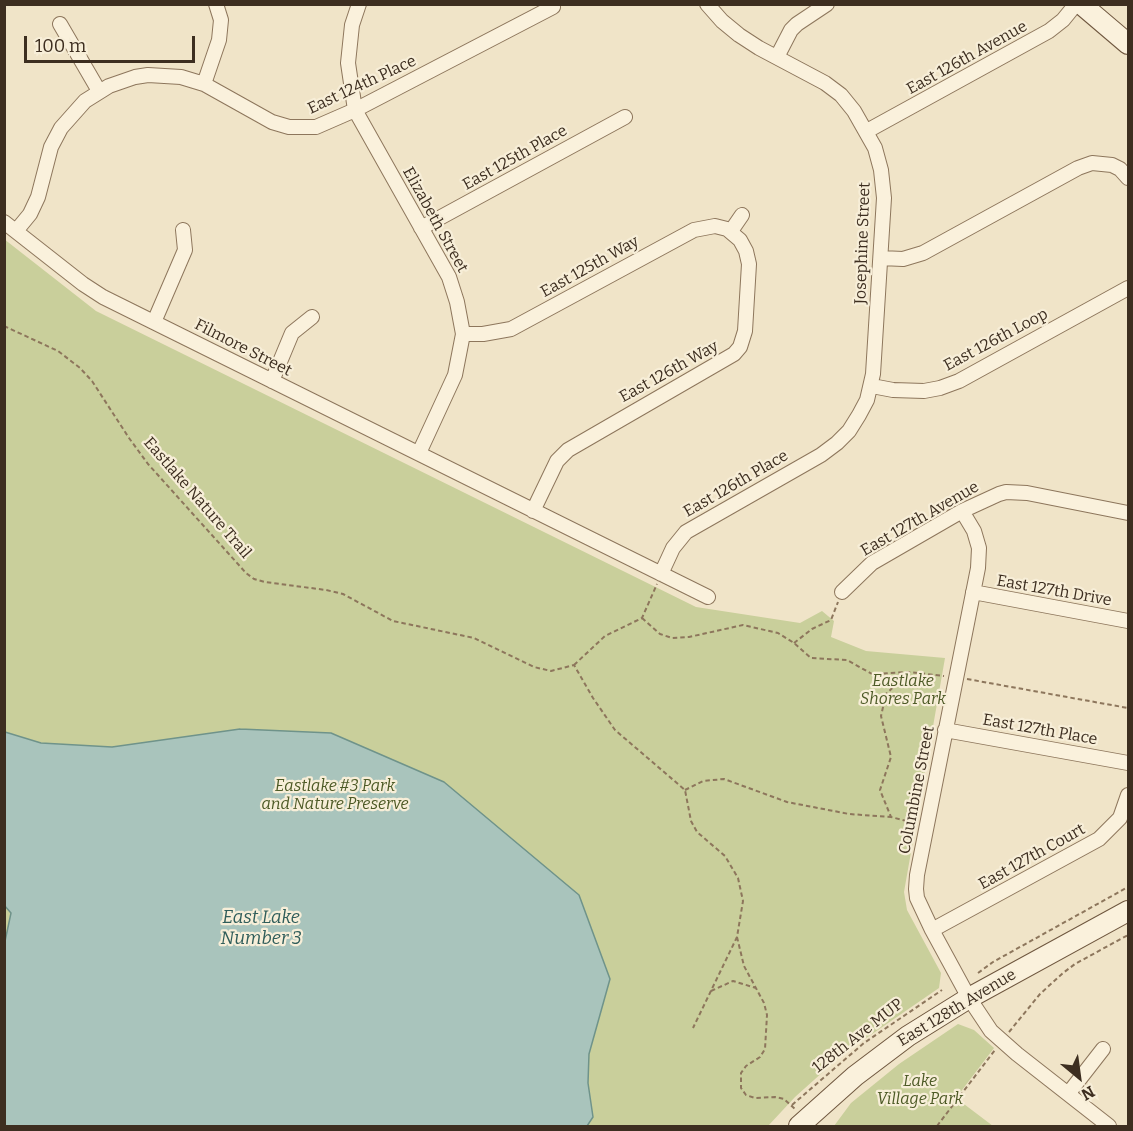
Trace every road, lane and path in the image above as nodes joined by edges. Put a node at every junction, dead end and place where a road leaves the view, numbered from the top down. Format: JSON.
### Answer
{"nodes":[{"id":1,"x":216,"y":4,"type":"edge"},
{"id":2,"x":359,"y":4,"type":"edge"},
{"id":3,"x":707,"y":4,"type":"edge"},
{"id":4,"x":827,"y":4,"type":"edge"},
{"id":5,"x":1076,"y":4,"type":"edge"},
{"id":6,"x":1081,"y":4,"type":"edge"},
{"id":7,"x":553,"y":7,"type":"dead end"},
{"id":8,"x":60,"y":24,"type":"dead end"},
{"id":9,"x":1128,"y":44,"type":"edge"},
{"id":10,"x":777,"y":57,"type":"junction"},
{"id":11,"x":204,"y":84,"type":"junction"},
{"id":12,"x":99,"y":91,"type":"junction"},
{"id":13,"x":355,"y":110,"type":"junction"},
{"id":14,"x":625,"y":117,"type":"dead end"},
{"id":15,"x":867,"y":131,"type":"junction"},
{"id":16,"x":1128,"y":178,"type":"edge"},
{"id":17,"x":742,"y":215,"type":"dead end"},
{"id":18,"x":4,"y":222,"type":"edge"},
{"id":19,"x":421,"y":228,"type":"junction"},
{"id":20,"x":183,"y":230,"type":"dead end"},
{"id":21,"x":16,"y":231,"type":"junction"},
{"id":22,"x":731,"y":231,"type":"junction"},
{"id":23,"x":881,"y":258,"type":"junction"},
{"id":24,"x":1128,"y":288,"type":"edge"},
{"id":25,"x":312,"y":317,"type":"dead end"},
{"id":26,"x":154,"y":322,"type":"junction"},
{"id":27,"x":4,"y":326,"type":"edge"},
{"id":28,"x":463,"y":334,"type":"junction"},
{"id":29,"x":272,"y":381,"type":"junction"},
{"id":30,"x":872,"y":386,"type":"junction"},
{"id":31,"x":419,"y":453,"type":"junction"},
{"id":32,"x":533,"y":510,"type":"junction"},
{"id":33,"x":962,"y":511,"type":"junction"},
{"id":34,"x":1128,"y":513,"type":"edge"},
{"id":35,"x":661,"y":574,"type":"junction"},
{"id":36,"x":842,"y":592,"type":"joint"},
{"id":37,"x":973,"y":592,"type":"junction"},
{"id":38,"x":708,"y":597,"type":"dead end"},
{"id":39,"x":642,"y":618,"type":"junction"},
{"id":40,"x":1128,"y":621,"type":"edge"},
{"id":41,"x":794,"y":643,"type":"junction"},
{"id":42,"x":574,"y":665,"type":"junction"},
{"id":43,"x":909,"y":672,"type":"junction"},
{"id":44,"x":956,"y":678,"type":"junction"},
{"id":45,"x":1128,"y":708,"type":"edge"},
{"id":46,"x":945,"y":730,"type":"junction"},
{"id":47,"x":1128,"y":763,"type":"edge"},
{"id":48,"x":685,"y":790,"type":"junction"},
{"id":49,"x":1128,"y":795,"type":"edge"},
{"id":50,"x":891,"y":817,"type":"junction"},
{"id":51,"x":928,"y":826,"type":"junction"},
{"id":52,"x":1128,"y":887,"type":"edge"},
{"id":53,"x":1128,"y":911,"type":"edge"},
{"id":54,"x":932,"y":930,"type":"junction"},
{"id":55,"x":1128,"y":935,"type":"edge"},
{"id":56,"x":737,"y":937,"type":"junction"},
{"id":57,"x":978,"y":973,"type":"dead end"},
{"id":58,"x":756,"y":988,"type":"junction"},
{"id":59,"x":942,"y":990,"type":"dead end"},
{"id":60,"x":710,"y":992,"type":"junction"},
{"id":61,"x":969,"y":998,"type":"junction"},
{"id":62,"x":693,"y":1028,"type":"dead end"},
{"id":63,"x":1007,"y":1035,"type":"dead end"},
{"id":64,"x":997,"y":1049,"type":"dead end"},
{"id":65,"x":1103,"y":1049,"type":"dead end"},
{"id":66,"x":1068,"y":1094,"type":"junction"},
{"id":67,"x":800,"y":1126,"type":"edge"},
{"id":68,"x":937,"y":1126,"type":"edge"},
{"id":69,"x":1109,"y":1126,"type":"edge"}],
"edges":[{"from":1,"to":11,"type":"street"},
{"from":2,"to":13,"type":"street"},
{"from":3,"to":10,"type":"street","name":"Josephine Street"},
{"from":4,"to":10,"type":"street"},
{"from":5,"to":15,"type":"street","name":"East 126th Avenue"},
{"from":6,"to":9,"type":"main road"},
{"from":7,"to":13,"type":"street","name":"East 124th Place"},
{"from":8,"to":12,"type":"street"},
{"from":10,"to":15,"type":"street","name":"Josephine Street"},
{"from":11,"to":12,"type":"street","name":"East 124th Place"},
{"from":11,"to":13,"type":"street","name":"East 124th Place"},
{"from":12,"to":21,"type":"street","name":"East 124th Place"},
{"from":13,"to":19,"type":"street","name":"Elizabeth Street"},
{"from":14,"to":19,"type":"street","name":"East 125th Place"},
{"from":15,"to":23,"type":"street","name":"Josephine Street"},
{"from":16,"to":23,"type":"street"},
{"from":17,"to":22,"type":"street"},
{"from":18,"to":21,"type":"street","name":"Filmore Street"},
{"from":19,"to":28,"type":"street","name":"Elizabeth Street"},
{"from":20,"to":26,"type":"street"},
{"from":21,"to":26,"type":"street","name":"Filmore Street"},
{"from":22,"to":28,"type":"street","name":"East 125th Way"},
{"from":22,"to":32,"type":"street","name":"East 126th Way"},
{"from":23,"to":30,"type":"street","name":"Josephine Street"},
{"from":24,"to":30,"type":"street","name":"East 126th Loop"},
{"from":25,"to":29,"type":"street"},
{"from":26,"to":29,"type":"street","name":"Filmore Street"},
{"from":27,"to":42,"type":"path","name":"Eastlake Nature Trail"},
{"from":28,"to":31,"type":"street","name":"Elizabeth Street"},
{"from":29,"to":31,"type":"street","name":"Filmore Street"},
{"from":30,"to":35,"type":"street","name":"East 126th Place"},
{"from":31,"to":32,"type":"street","name":"Filmore Street"},
{"from":32,"to":35,"type":"street"},
{"from":33,"to":34,"type":"street","name":"East 127th Avenue"},
{"from":33,"to":36,"type":"street","name":"East 127th Avenue"},
{"from":33,"to":37,"type":"street","name":"Columbine Street"},
{"from":35,"to":38,"type":"street"},
{"from":35,"to":39,"type":"path"},
{"from":36,"to":41,"type":"path"},
{"from":37,"to":40,"type":"street","name":"East 127th Drive"},
{"from":37,"to":44,"type":"street","name":"Columbine Street"},
{"from":39,"to":41,"type":"path"},
{"from":39,"to":42,"type":"path"},
{"from":41,"to":43,"type":"path"},
{"from":42,"to":48,"type":"path"},
{"from":43,"to":44,"type":"path"},
{"from":43,"to":50,"type":"path"},
{"from":44,"to":45,"type":"path"},
{"from":44,"to":46,"type":"street","name":"Columbine Street"},
{"from":46,"to":47,"type":"street","name":"East 127th Place"},
{"from":46,"to":51,"type":"street","name":"Columbine Street"},
{"from":48,"to":50,"type":"path"},
{"from":48,"to":56,"type":"path"},
{"from":49,"to":54,"type":"street","name":"East 127th Court"},
{"from":50,"to":51,"type":"path"},
{"from":51,"to":54,"type":"street","name":"Columbine Street"},
{"from":52,"to":57,"type":"path"},
{"from":53,"to":61,"type":"main road","name":"East 128th Avenue"},
{"from":54,"to":61,"type":"street","name":"Columbine Street"},
{"from":55,"to":63,"type":"path"},
{"from":56,"to":58,"type":"path"},
{"from":56,"to":60,"type":"path"},
{"from":58,"to":59,"type":"path","name":"128th Ave MUP"},
{"from":58,"to":60,"type":"path"},
{"from":60,"to":62,"type":"path"},
{"from":61,"to":66,"type":"street","name":"Columbine Street"},
{"from":61,"to":67,"type":"main road","name":"East 128th Avenue"},
{"from":64,"to":68,"type":"path"},
{"from":65,"to":66,"type":"street"},
{"from":66,"to":69,"type":"street","name":"Columbine Street"}]}
